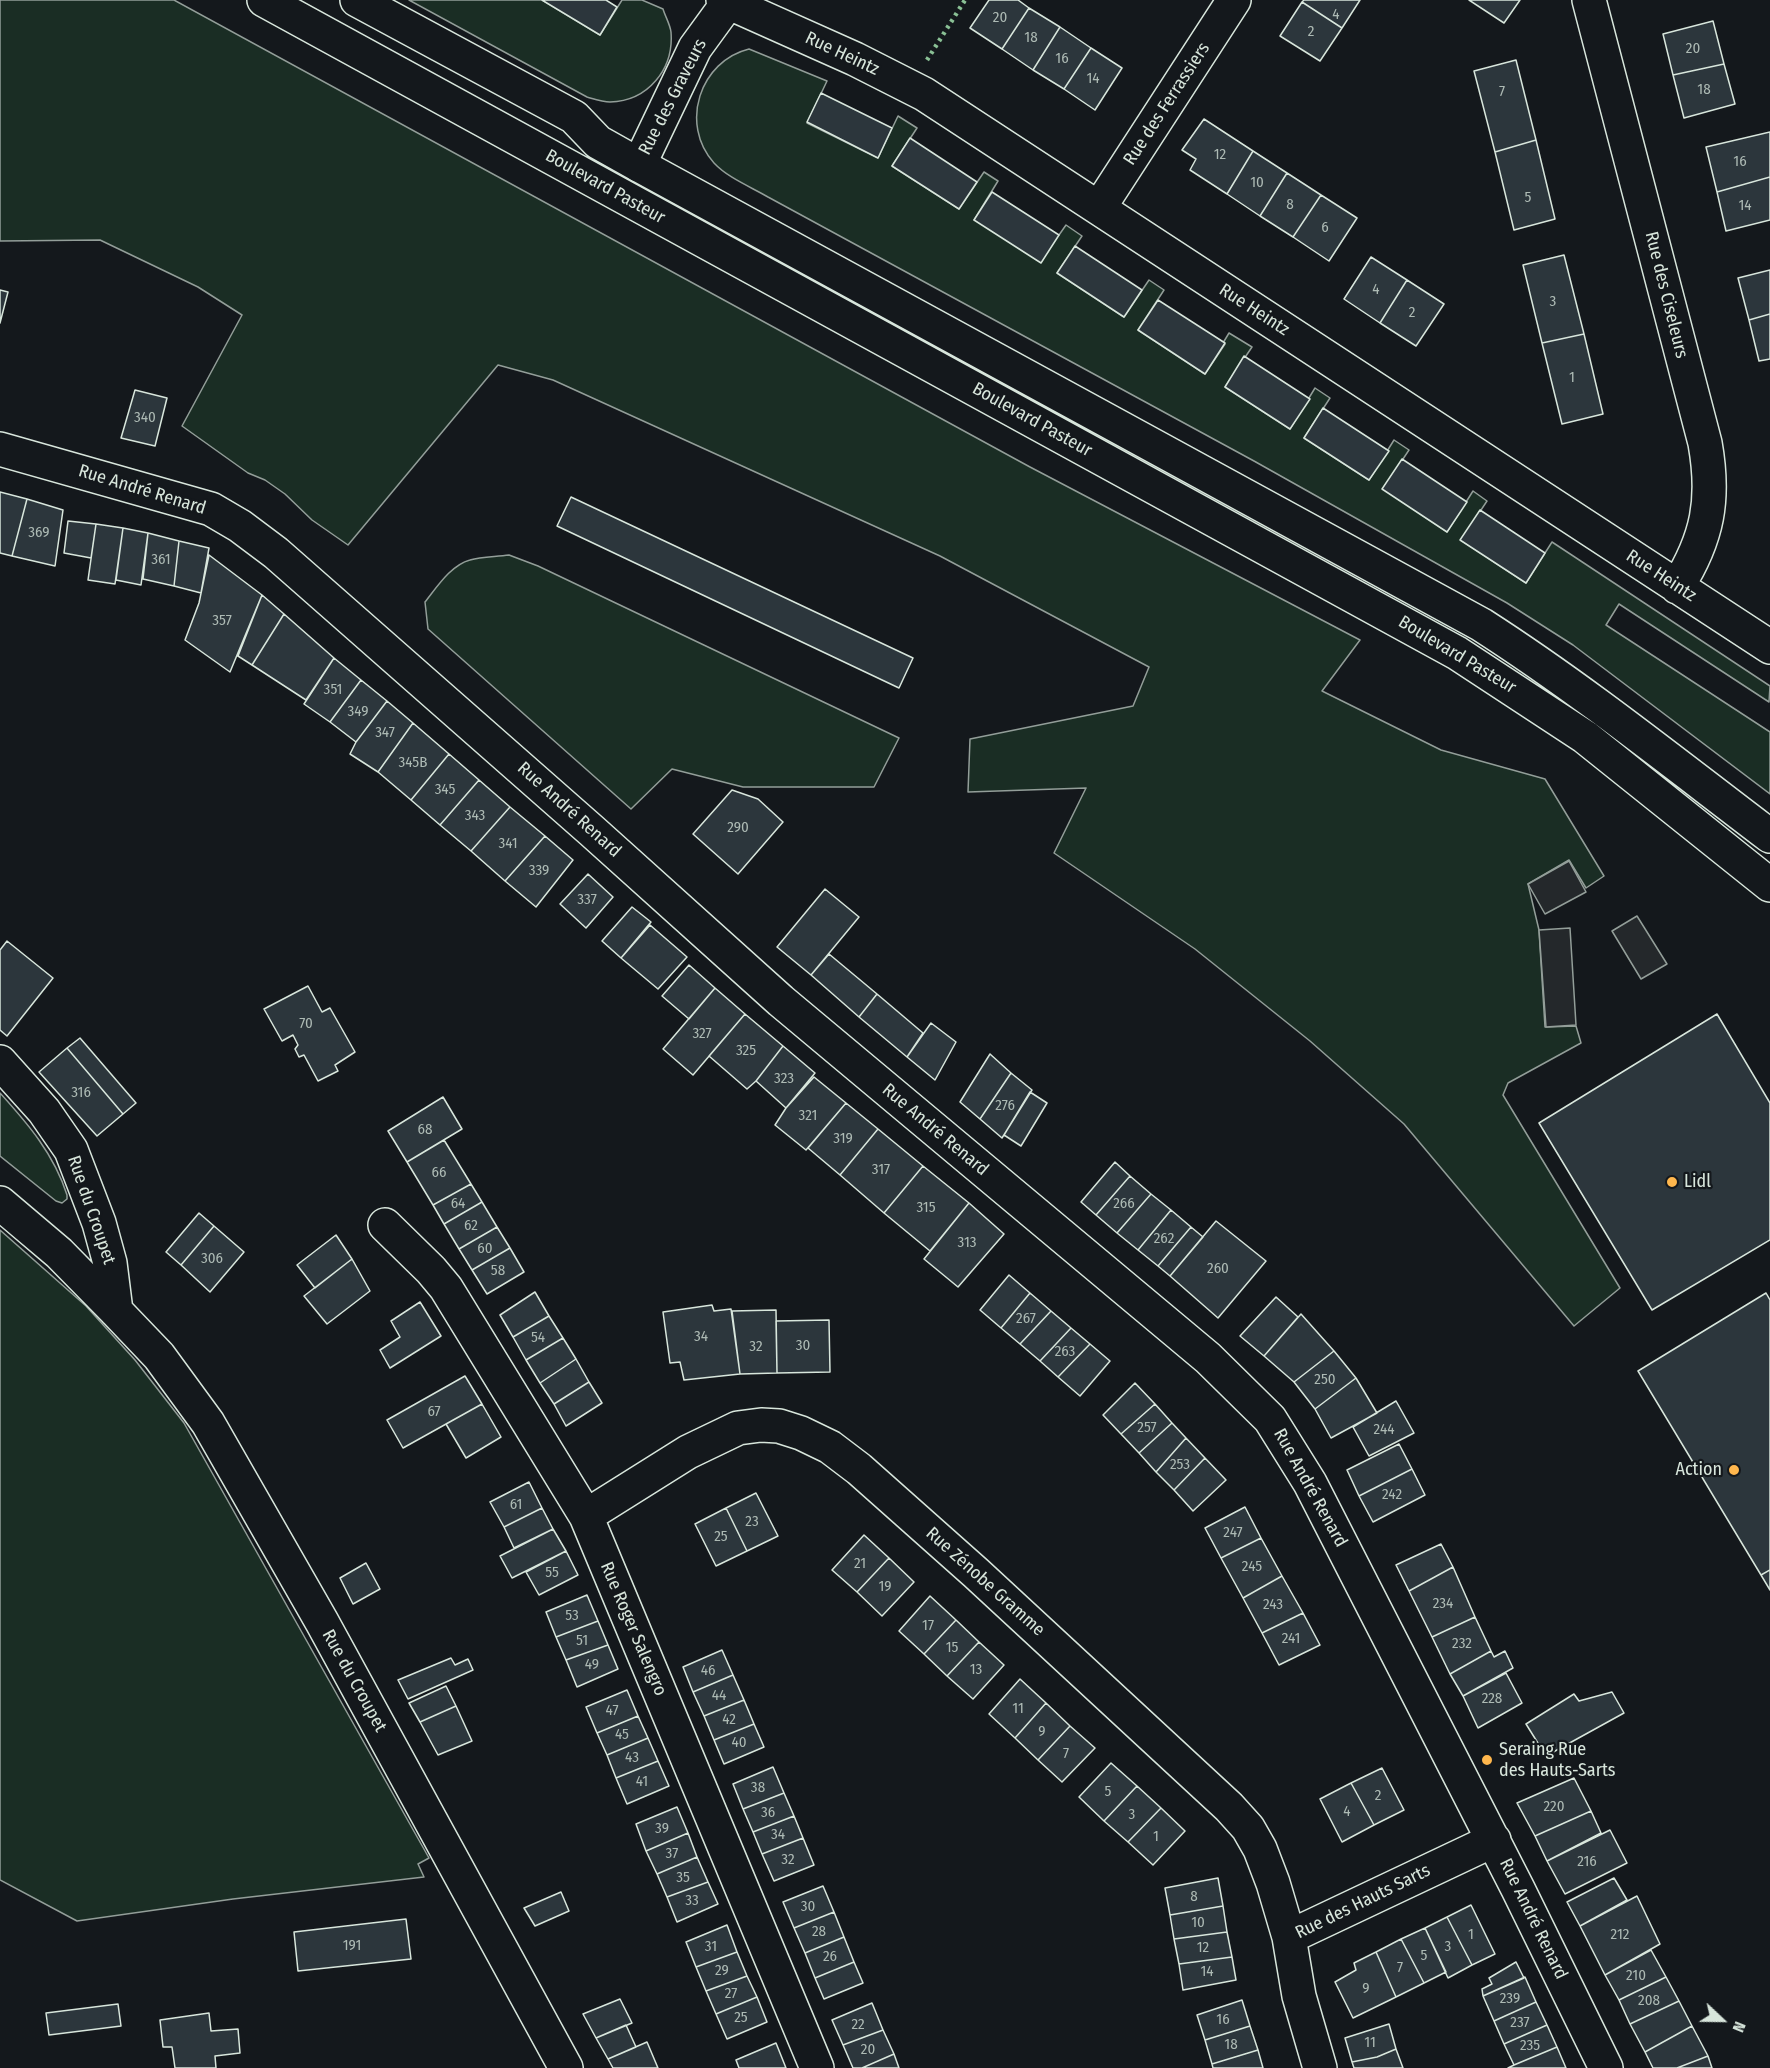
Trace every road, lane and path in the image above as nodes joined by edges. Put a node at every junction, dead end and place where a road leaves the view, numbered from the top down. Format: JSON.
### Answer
{"nodes":[{"id":1,"x":264,"y":0,"type":"edge"},
{"id":2,"x":357,"y":0,"type":"edge"},
{"id":3,"x":727,"y":0,"type":"edge"},
{"id":4,"x":1234,"y":0,"type":"edge"},
{"id":5,"x":1589,"y":0,"type":"edge"},
{"id":6,"x":639,"y":165,"type":"junction"},
{"id":7,"x":1099,"y":208,"type":"junction"},
{"id":8,"x":0,"y":449,"type":"edge"},
{"id":9,"x":1677,"y":587,"type":"junction"},
{"id":10,"x":1770,"y":647,"type":"edge"},
{"id":11,"x":1770,"y":836,"type":"edge"},
{"id":12,"x":1770,"y":885,"type":"edge"},
{"id":13,"x":0,"y":1062,"type":"edge"},
{"id":14,"x":0,"y":1203,"type":"edge"},
{"id":15,"x":385,"y":1226,"type":"dead end"},
{"id":16,"x":116,"y":1311,"type":"junction"},
{"id":17,"x":586,"y":1516,"type":"junction"},
{"id":18,"x":1494,"y":1840,"type":"junction"},
{"id":19,"x":1289,"y":1937,"type":"junction"},
{"id":20,"x":566,"y":2068,"type":"edge"},
{"id":21,"x":817,"y":2068,"type":"edge"},
{"id":22,"x":1320,"y":2068,"type":"edge"},
{"id":23,"x":1606,"y":2068,"type":"edge"}],
"edges":[{"from":1,"to":12,"type":"street","name":"Boulevard Pasteur"},
{"from":2,"to":6,"type":"street","name":"Boulevard Pasteur"},
{"from":3,"to":6,"type":"street","name":"Rue des Graveurs"},
{"from":3,"to":7,"type":"street","name":"Rue Heintz"},
{"from":4,"to":7,"type":"street","name":"Rue des Ferrassiers"},
{"from":5,"to":9,"type":"street","name":"Rue des Ciseleurs"},
{"from":6,"to":11,"type":"street","name":"Boulevard Pasteur"},
{"from":7,"to":9,"type":"street","name":"Rue Heintz"},
{"from":8,"to":18,"type":"street","name":"Rue André Renard"},
{"from":9,"to":10,"type":"street","name":"Rue Heintz"},
{"from":13,"to":16,"type":"street","name":"Rue du Croupet"},
{"from":14,"to":16,"type":"street","name":"Rue du Croupet"},
{"from":15,"to":17,"type":"street","name":"Rue Roger Salengro"},
{"from":16,"to":20,"type":"street","name":"Rue du Croupet"},
{"from":17,"to":19,"type":"street","name":"Rue Zénobe Gramme"},
{"from":17,"to":21,"type":"street","name":"Rue Roger Salengro"},
{"from":18,"to":19,"type":"street","name":"Rue des Hauts Sarts"},
{"from":18,"to":23,"type":"street","name":"Rue André Renard"},
{"from":19,"to":22,"type":"street","name":"Rue des Hauts Sarts"}]}
